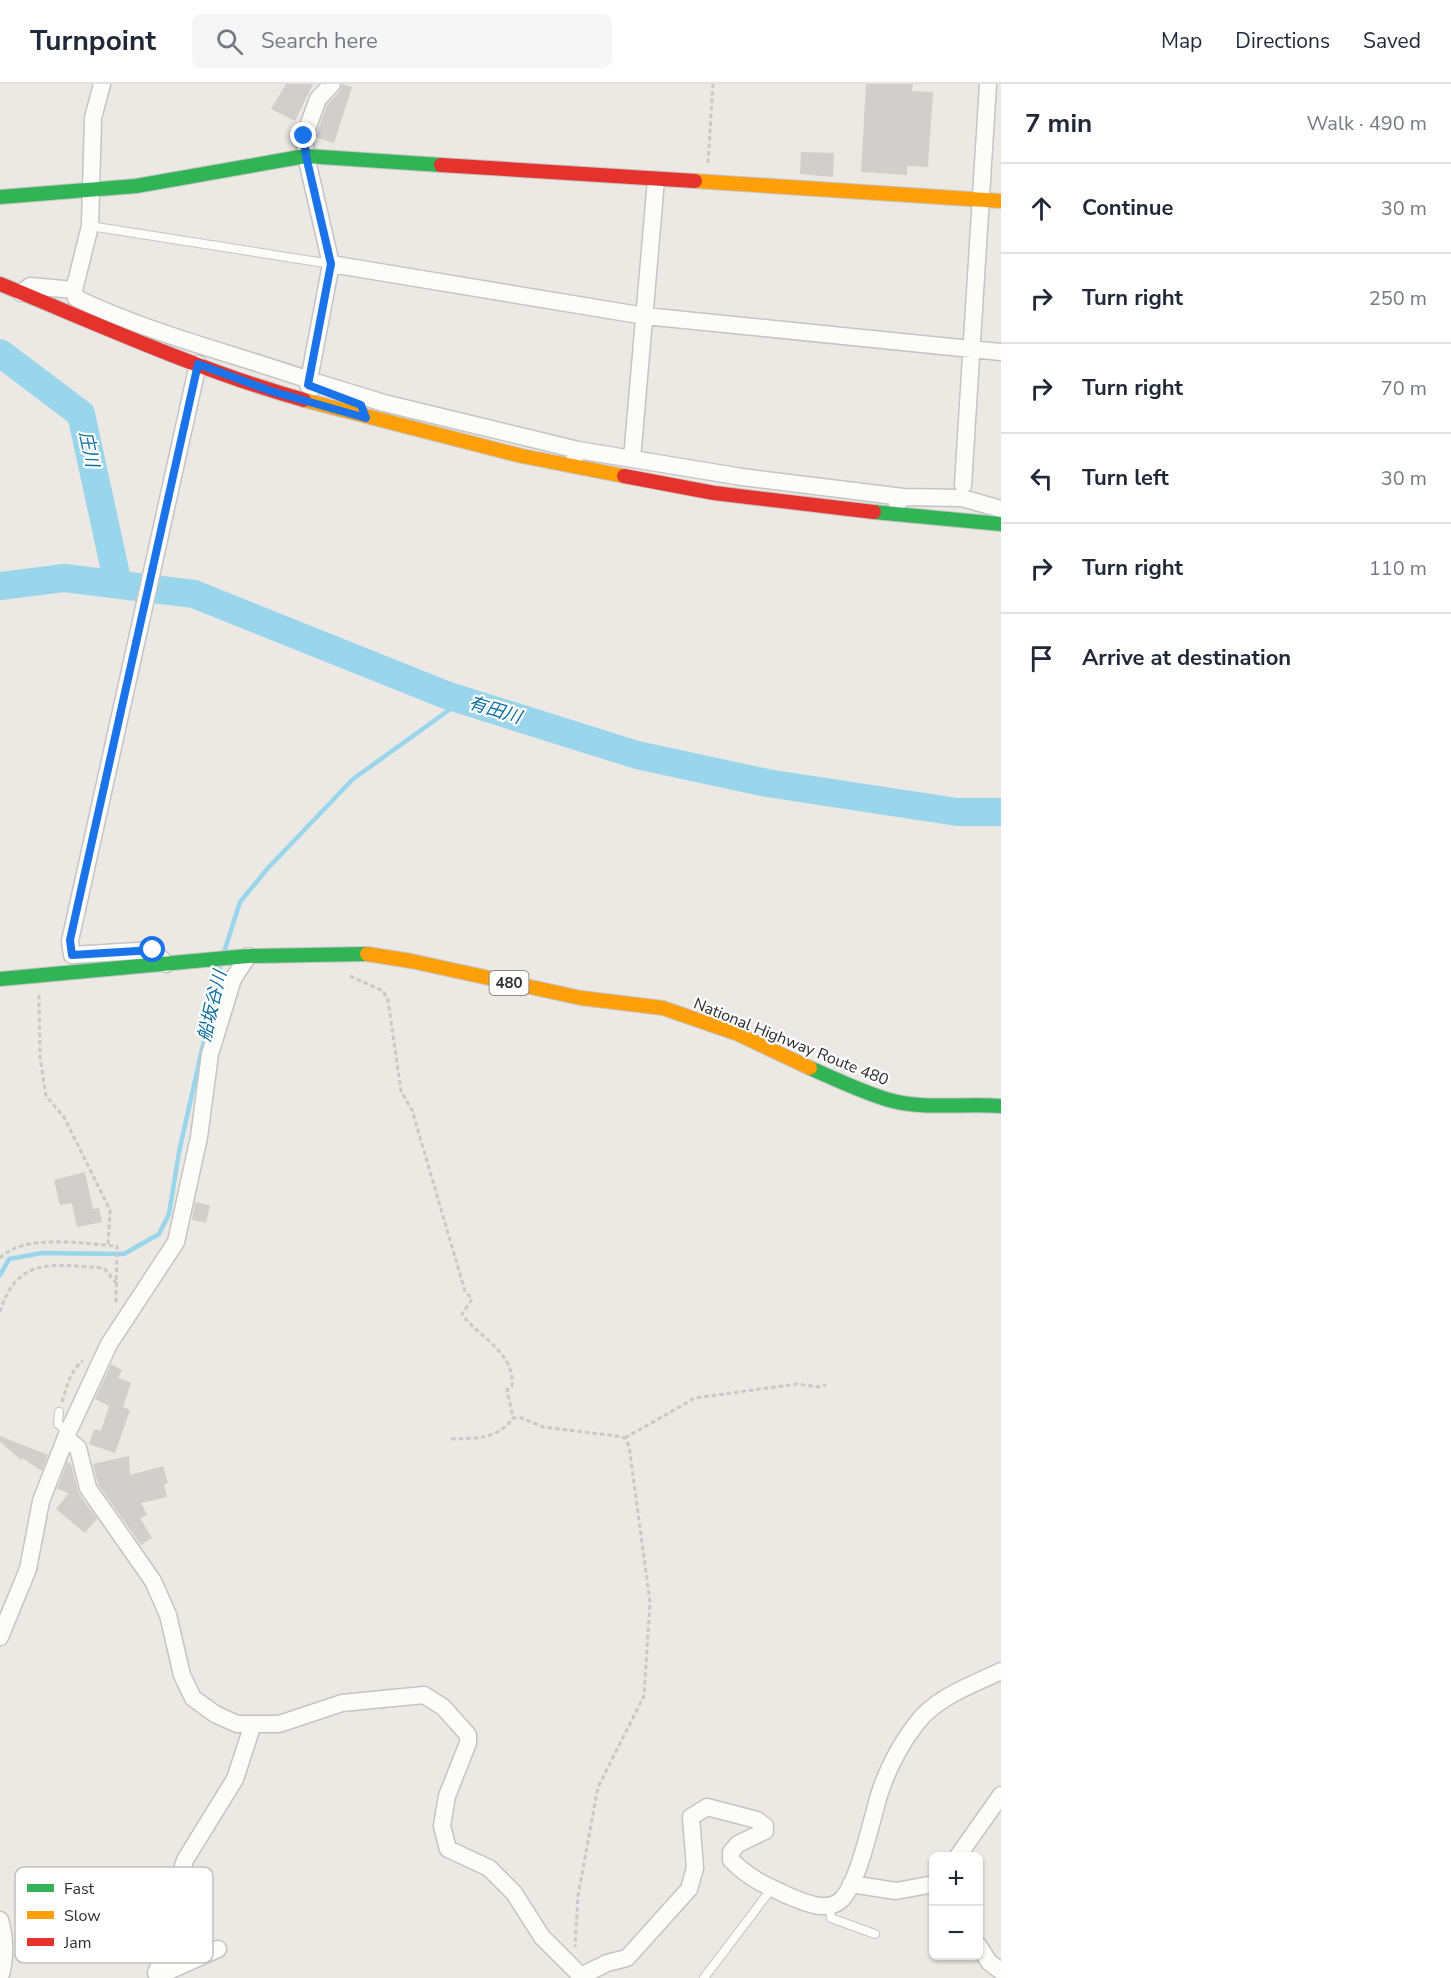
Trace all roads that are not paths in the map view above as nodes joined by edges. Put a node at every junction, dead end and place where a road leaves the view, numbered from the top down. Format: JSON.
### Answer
{"nodes":[{"id":1,"x":102,"y":84,"type":"edge"},
{"id":2,"x":332,"y":84,"type":"edge"},
{"id":3,"x":988,"y":84,"type":"edge"},
{"id":4,"x":306,"y":156,"type":"junction"},
{"id":5,"x":656,"y":180,"type":"junction"},
{"id":6,"x":89,"y":191,"type":"junction"},
{"id":7,"x":0,"y":197,"type":"edge"},
{"id":8,"x":980,"y":200,"type":"junction"},
{"id":9,"x":1001,"y":201,"type":"edge"},
{"id":10,"x":90,"y":225,"type":"junction"},
{"id":11,"x":331,"y":264,"type":"junction"},
{"id":12,"x":0,"y":284,"type":"edge"},
{"id":13,"x":74,"y":290,"type":"junction"},
{"id":14,"x":21,"y":293,"type":"junction"},
{"id":15,"x":645,"y":316,"type":"junction"},
{"id":16,"x":971,"y":350,"type":"junction"},
{"id":17,"x":1001,"y":352,"type":"edge"},
{"id":18,"x":196,"y":371,"type":"junction"},
{"id":19,"x":309,"y":380,"type":"junction"},
{"id":20,"x":366,"y":418,"type":"junction"},
{"id":21,"x":578,"y":450,"type":"junction"},
{"id":22,"x":632,"y":459,"type":"junction"},
{"id":23,"x":571,"y":466,"type":"junction"},
{"id":24,"x":963,"y":492,"type":"junction"},
{"id":25,"x":903,"y":497,"type":"junction"},
{"id":26,"x":1001,"y":498,"type":"edge"},
{"id":27,"x":1001,"y":509,"type":"edge"},
{"id":28,"x":890,"y":514,"type":"junction"},
{"id":29,"x":1001,"y":524,"type":"edge"},
{"id":30,"x":248,"y":956,"type":"junction"},
{"id":31,"x":166,"y":964,"type":"junction"},
{"id":32,"x":0,"y":979,"type":"edge"},
{"id":33,"x":1001,"y":1106,"type":"edge"},
{"id":34,"x":59,"y":1412,"type":"dead end"},
{"id":35,"x":67,"y":1435,"type":"junction"},
{"id":36,"x":0,"y":1636,"type":"edge"},
{"id":37,"x":1001,"y":1671,"type":"edge"},
{"id":38,"x":253,"y":1724,"type":"junction"},
{"id":39,"x":1001,"y":1795,"type":"edge"},
{"id":40,"x":961,"y":1852,"type":"edge"},
{"id":41,"x":183,"y":1867,"type":"edge"},
{"id":42,"x":850,"y":1884,"type":"junction"},
{"id":43,"x":929,"y":1885,"type":"edge"},
{"id":44,"x":772,"y":1888,"type":"junction"},
{"id":45,"x":829,"y":1905,"type":"junction"},
{"id":46,"x":0,"y":1920,"type":"edge"},
{"id":47,"x":875,"y":1934,"type":"dead end"},
{"id":48,"x":218,"y":1949,"type":"dead end"},
{"id":49,"x":213,"y":1951,"type":"edge"},
{"id":50,"x":983,"y":1953,"type":"edge"},
{"id":51,"x":160,"y":1963,"type":"edge"},
{"id":52,"x":187,"y":1963,"type":"edge"},
{"id":53,"x":1001,"y":1971,"type":"edge"},
{"id":54,"x":579,"y":1974,"type":"edge"},
{"id":55,"x":0,"y":1977,"type":"edge"},
{"id":56,"x":704,"y":1978,"type":"edge"}],
"edges":[{"from":1,"to":6,"type":"street"},
{"from":2,"to":4,"type":"street"},
{"from":3,"to":8,"type":"street"},
{"from":4,"to":5,"type":"main road"},
{"from":4,"to":6,"type":"main road"},
{"from":4,"to":11,"type":"street"},
{"from":5,"to":8,"type":"main road"},
{"from":5,"to":15,"type":"street"},
{"from":6,"to":7,"type":"main road"},
{"from":6,"to":10,"type":"street"},
{"from":8,"to":9,"type":"main road"},
{"from":8,"to":16,"type":"street"},
{"from":10,"to":11,"type":"lane"},
{"from":10,"to":13,"type":"street"},
{"from":11,"to":15,"type":"street"},
{"from":11,"to":19,"type":"street"},
{"from":12,"to":14,"type":"main road"},
{"from":13,"to":14,"type":"street"},
{"from":13,"to":19,"type":"street"},
{"from":14,"to":18,"type":"main road"},
{"from":15,"to":16,"type":"street"},
{"from":15,"to":22,"type":"street"},
{"from":16,"to":17,"type":"street"},
{"from":16,"to":24,"type":"street"},
{"from":18,"to":20,"type":"main road"},
{"from":18,"to":31,"type":"street"},
{"from":19,"to":20,"type":"street"},
{"from":19,"to":21,"type":"street"},
{"from":20,"to":23,"type":"main road"},
{"from":21,"to":22,"type":"street"},
{"from":21,"to":23,"type":"street"},
{"from":22,"to":25,"type":"street"},
{"from":23,"to":28,"type":"main road"},
{"from":24,"to":25,"type":"street"},
{"from":24,"to":26,"type":"street"},
{"from":24,"to":27,"type":"street"},
{"from":25,"to":28,"type":"street"},
{"from":28,"to":29,"type":"main road"},
{"from":30,"to":31,"type":"main road","name":"National Highway Route 480","number":"480"},
{"from":30,"to":33,"type":"main road","name":"National Highway Route 480","number":"480"},
{"from":30,"to":35,"type":"street"},
{"from":31,"to":32,"type":"main road","name":"National Highway Route 480","number":"480"},
{"from":34,"to":35,"type":"lane"},
{"from":35,"to":36,"type":"street"},
{"from":35,"to":38,"type":"street"},
{"from":37,"to":42,"type":"street"},
{"from":38,"to":41,"type":"street"},
{"from":38,"to":54,"type":"street"},
{"from":39,"to":40,"type":"street"},
{"from":42,"to":43,"type":"street"},
{"from":42,"to":45,"type":"street"},
{"from":44,"to":45,"type":"street"},
{"from":44,"to":54,"type":"street"},
{"from":44,"to":56,"type":"lane"},
{"from":45,"to":47,"type":"lane"},
{"from":46,"to":55,"type":"street"},
{"from":48,"to":49,"type":"street"},
{"from":50,"to":53,"type":"street"},
{"from":51,"to":52,"type":"street"}]}
